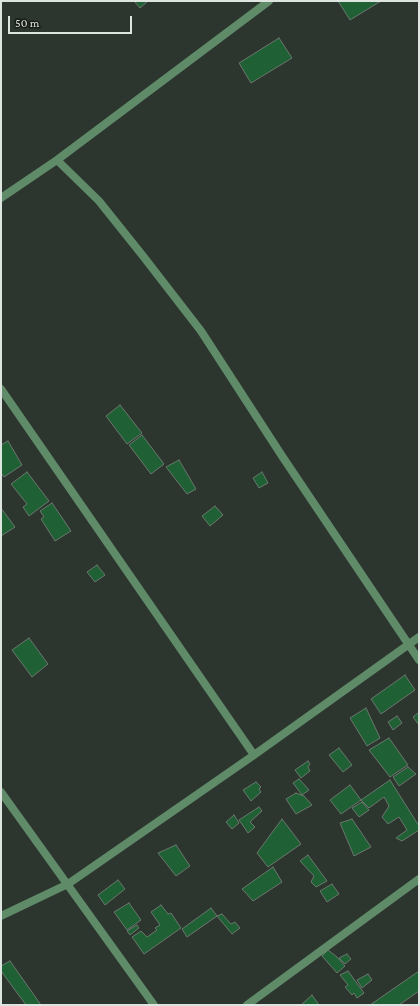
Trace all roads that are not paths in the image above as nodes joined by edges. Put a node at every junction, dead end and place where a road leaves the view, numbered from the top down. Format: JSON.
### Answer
{"nodes":[{"id":1,"x":269,"y":1,"type":"edge"},
{"id":2,"x":57,"y":160,"type":"junction"},
{"id":3,"x":1,"y":198,"type":"edge"},
{"id":4,"x":1,"y":390,"type":"edge"},
{"id":5,"x":419,"y":637,"type":"edge"},
{"id":6,"x":408,"y":644,"type":"junction"},
{"id":7,"x":419,"y":660,"type":"edge"},
{"id":8,"x":254,"y":756,"type":"junction"},
{"id":9,"x":1,"y":792,"type":"edge"},
{"id":10,"x":419,"y":879,"type":"edge"},
{"id":11,"x":68,"y":884,"type":"junction"},
{"id":12,"x":1,"y":916,"type":"edge"},
{"id":13,"x":154,"y":1005,"type":"edge"},
{"id":14,"x":247,"y":1005,"type":"edge"}],
"edges":[{"from":1,"to":2,"type":"street"},
{"from":2,"to":3,"type":"street"},
{"from":2,"to":6,"type":"street"},
{"from":4,"to":8,"type":"street"},
{"from":5,"to":6,"type":"street"},
{"from":6,"to":7,"type":"street"},
{"from":6,"to":8,"type":"street"},
{"from":8,"to":11,"type":"street"},
{"from":9,"to":11,"type":"street"},
{"from":10,"to":14,"type":"street"},
{"from":11,"to":12,"type":"street"},
{"from":11,"to":13,"type":"street"}]}
